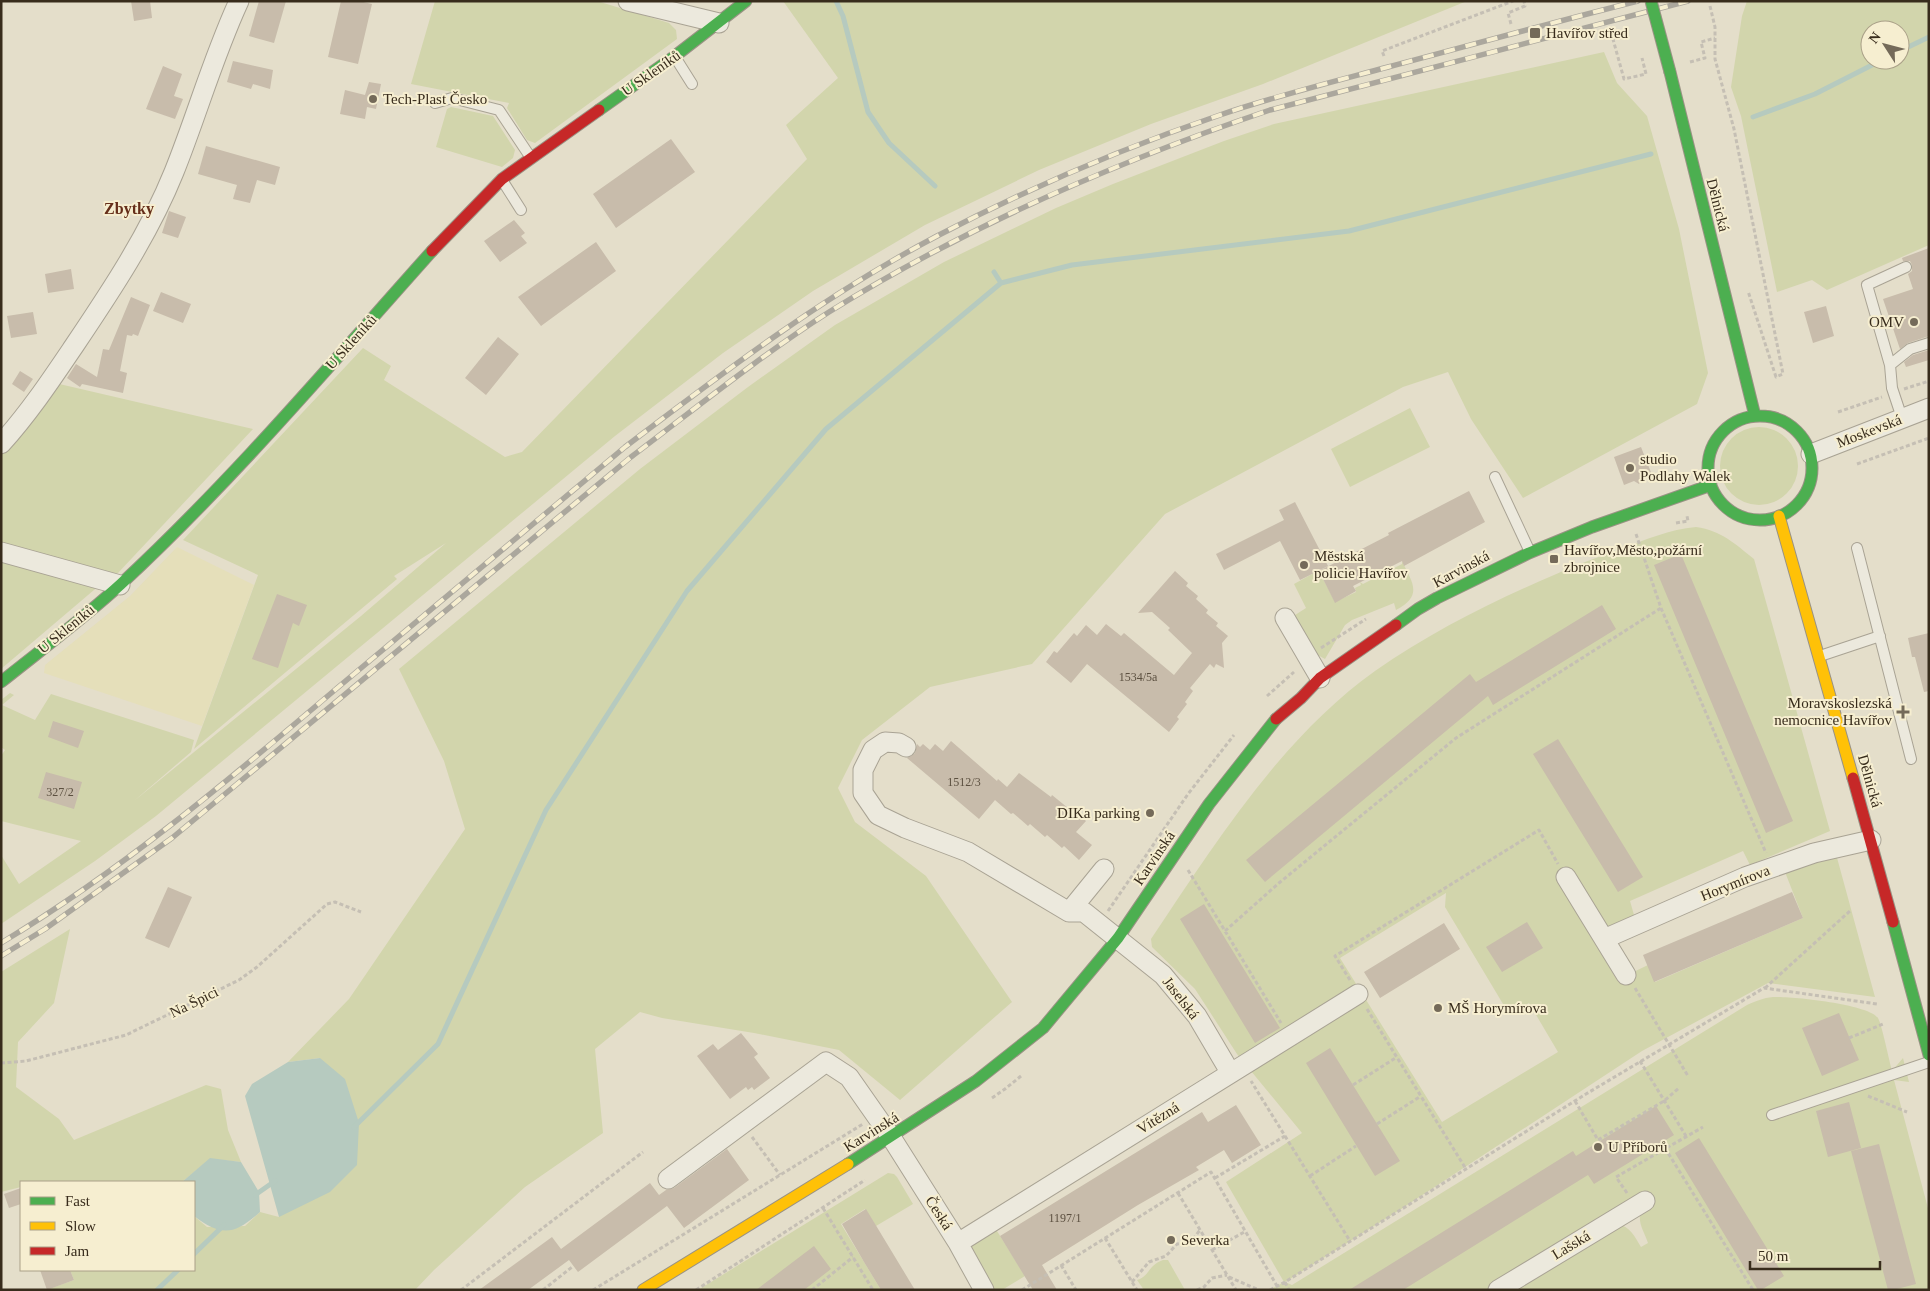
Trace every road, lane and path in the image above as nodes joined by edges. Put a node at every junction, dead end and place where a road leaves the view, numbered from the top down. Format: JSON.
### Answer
{"nodes":[{"id":1,"x":239,"y":1,"type":"edge"},
{"id":2,"x":628,"y":1,"type":"edge"},
{"id":3,"x":746,"y":1,"type":"edge"},
{"id":4,"x":1513,"y":1,"type":"edge"},
{"id":5,"x":1524,"y":1,"type":"edge"},
{"id":6,"x":1651,"y":1,"type":"edge"},
{"id":7,"x":1710,"y":6,"type":"dead end"},
{"id":8,"x":718,"y":23,"type":"junction"},
{"id":9,"x":1511,"y":24,"type":"dead end"},
{"id":10,"x":1611,"y":32,"type":"dead end"},
{"id":11,"x":1716,"y":38,"type":"junction"},
{"id":12,"x":675,"y":56,"type":"junction"},
{"id":13,"x":1384,"y":56,"type":"dead end"},
{"id":14,"x":1642,"y":58,"type":"dead end"},
{"id":15,"x":1687,"y":63,"type":"dead end"},
{"id":16,"x":692,"y":84,"type":"dead end"},
{"id":17,"x":435,"y":103,"type":"dead end"},
{"id":18,"x":531,"y":158,"type":"junction"},
{"id":19,"x":502,"y":179,"type":"junction"},
{"id":20,"x":521,"y":210,"type":"dead end"},
{"id":21,"x":1906,"y":267,"type":"dead end"},
{"id":22,"x":1929,"y":343,"type":"edge"},
{"id":23,"x":1890,"y":365,"type":"junction"},
{"id":24,"x":1776,"y":377,"type":"dead end"},
{"id":25,"x":1929,"y":408,"type":"edge"},
{"id":26,"x":1755,"y":416,"type":"junction"},
{"id":27,"x":1902,"y":418,"type":"junction"},
{"id":28,"x":1929,"y":438,"type":"edge"},
{"id":29,"x":1,"y":444,"type":"edge"},
{"id":30,"x":1811,"y":454,"type":"junction"},
{"id":31,"x":1857,"y":464,"type":"dead end"},
{"id":32,"x":1495,"y":477,"type":"dead end"},
{"id":33,"x":1711,"y":485,"type":"junction"},
{"id":34,"x":1779,"y":516,"type":"junction"},
{"id":35,"x":1636,"y":534,"type":"dead end"},
{"id":36,"x":1857,"y":548,"type":"dead end"},
{"id":37,"x":1,"y":552,"type":"edge"},
{"id":38,"x":1530,"y":552,"type":"junction"},
{"id":39,"x":120,"y":585,"type":"junction"},
{"id":40,"x":1661,"y":608,"type":"junction"},
{"id":41,"x":1285,"y":618,"type":"dead end"},
{"id":42,"x":1880,"y":636,"type":"junction"},
{"id":43,"x":1820,"y":656,"type":"junction"},
{"id":44,"x":1320,"y":678,"type":"junction"},
{"id":45,"x":1,"y":682,"type":"edge"},
{"id":46,"x":906,"y":747,"type":"dead end"},
{"id":47,"x":1911,"y":759,"type":"dead end"},
{"id":48,"x":1871,"y":840,"type":"junction"},
{"id":49,"x":1186,"y":868,"type":"dead end"},
{"id":50,"x":1772,"y":868,"type":"junction"},
{"id":51,"x":1104,"y":869,"type":"dead end"},
{"id":52,"x":1566,"y":877,"type":"joint"},
{"id":53,"x":1851,"y":910,"type":"dead end"},
{"id":54,"x":361,"y":912,"type":"dead end"},
{"id":55,"x":1068,"y":912,"type":"junction"},
{"id":56,"x":1226,"y":931,"type":"junction"},
{"id":57,"x":1118,"y":938,"type":"junction"},
{"id":58,"x":1604,"y":940,"type":"junction"},
{"id":59,"x":1626,"y":975,"type":"joint"},
{"id":60,"x":1764,"y":988,"type":"junction"},
{"id":61,"x":1358,"y":994,"type":"junction"},
{"id":62,"x":1878,"y":1004,"type":"dead end"},
{"id":63,"x":1883,"y":1024,"type":"dead end"},
{"id":64,"x":1289,"y":1036,"type":"junction"},
{"id":65,"x":1849,"y":1038,"type":"dead end"},
{"id":66,"x":1670,"y":1044,"type":"junction"},
{"id":67,"x":1929,"y":1055,"type":"edge"},
{"id":68,"x":1397,"y":1057,"type":"junction"},
{"id":69,"x":1640,"y":1061,"type":"junction"},
{"id":70,"x":1929,"y":1062,"type":"edge"},
{"id":71,"x":1,"y":1063,"type":"edge"},
{"id":72,"x":1236,"y":1069,"type":"junction"},
{"id":73,"x":1688,"y":1076,"type":"dead end"},
{"id":74,"x":1353,"y":1085,"type":"dead end"},
{"id":75,"x":1862,"y":1085,"type":"junction"},
{"id":76,"x":1679,"y":1088,"type":"dead end"},
{"id":77,"x":1421,"y":1096,"type":"junction"},
{"id":78,"x":1575,"y":1101,"type":"junction"},
{"id":79,"x":1664,"y":1101,"type":"junction"},
{"id":80,"x":1906,"y":1112,"type":"dead end"},
{"id":81,"x":1772,"y":1115,"type":"dead end"},
{"id":82,"x":876,"y":1116,"type":"junction"},
{"id":83,"x":742,"y":1124,"type":"junction"},
{"id":84,"x":1377,"y":1124,"type":"dead end"},
{"id":85,"x":1703,"y":1126,"type":"dead end"},
{"id":86,"x":1285,"y":1136,"type":"junction"},
{"id":87,"x":1686,"y":1136,"type":"junction"},
{"id":88,"x":891,"y":1137,"type":"junction"},
{"id":89,"x":1356,"y":1146,"type":"dead end"},
{"id":90,"x":1665,"y":1148,"type":"junction"},
{"id":91,"x":643,"y":1152,"type":"dead end"},
{"id":92,"x":1466,"y":1169,"type":"junction"},
{"id":93,"x":780,"y":1175,"type":"junction"},
{"id":94,"x":1310,"y":1176,"type":"junction"},
{"id":95,"x":1215,"y":1178,"type":"junction"},
{"id":96,"x":668,"y":1179,"type":"dead end"},
{"id":97,"x":1178,"y":1192,"type":"junction"},
{"id":98,"x":1640,"y":1204,"type":"joint"},
{"id":99,"x":823,"y":1208,"type":"dead end"},
{"id":100,"x":1200,"y":1229,"type":"junction"},
{"id":101,"x":1246,"y":1231,"type":"junction"},
{"id":102,"x":1105,"y":1238,"type":"junction"},
{"id":103,"x":1350,"y":1241,"type":"junction"},
{"id":104,"x":958,"y":1243,"type":"junction"},
{"id":105,"x":1212,"y":1250,"type":"junction"},
{"id":106,"x":853,"y":1257,"type":"junction"},
{"id":107,"x":1061,"y":1265,"type":"junction"},
{"id":108,"x":572,"y":1267,"type":"dead end"},
{"id":109,"x":1228,"y":1276,"type":"junction"},
{"id":110,"x":1132,"y":1282,"type":"junction"},
{"id":111,"x":1285,"y":1282,"type":"junction"},
{"id":112,"x":1277,"y":1286,"type":"junction"},
{"id":113,"x":461,"y":1290,"type":"edge"},
{"id":114,"x":543,"y":1290,"type":"edge"},
{"id":115,"x":593,"y":1290,"type":"edge"},
{"id":116,"x":643,"y":1290,"type":"edge"},
{"id":117,"x":812,"y":1290,"type":"edge"},
{"id":118,"x":873,"y":1290,"type":"edge"},
{"id":119,"x":984,"y":1290,"type":"edge"},
{"id":120,"x":1022,"y":1290,"type":"edge"},
{"id":121,"x":1076,"y":1290,"type":"edge"},
{"id":122,"x":1137,"y":1290,"type":"edge"},
{"id":123,"x":1197,"y":1290,"type":"edge"},
{"id":124,"x":1236,"y":1290,"type":"edge"},
{"id":125,"x":1259,"y":1290,"type":"edge"},
{"id":126,"x":1270,"y":1290,"type":"edge"},
{"id":127,"x":1289,"y":1290,"type":"edge"},
{"id":128,"x":1498,"y":1290,"type":"edge"},
{"id":129,"x":1753,"y":1290,"type":"edge"}],
"edges":[{"from":1,"to":29,"type":"street"},
{"from":2,"to":8,"type":"street"},
{"from":3,"to":8,"type":"street","name":"U Skleníků"},
{"from":4,"to":13,"type":"path"},
{"from":5,"to":9,"type":"path"},
{"from":6,"to":26,"type":"street","name":"Dělnická","bridge":true},
{"from":7,"to":11,"type":"path"},
{"from":8,"to":12,"type":"street","name":"U Skleníků"},
{"from":10,"to":14,"type":"path"},
{"from":11,"to":15,"type":"path"},
{"from":11,"to":24,"type":"path"},
{"from":12,"to":16,"type":"lane"},
{"from":12,"to":18,"type":"street","name":"U Skleníků"},
{"from":17,"to":18,"type":"lane"},
{"from":18,"to":19,"type":"street","name":"U Skleníků"},
{"from":19,"to":20,"type":"lane"},
{"from":19,"to":39,"type":"street","name":"U Skleníků"},
{"from":21,"to":23,"type":"lane"},
{"from":22,"to":23,"type":"lane"},
{"from":23,"to":27,"type":"lane"},
{"from":25,"to":27,"type":"street","name":"Moskevská"},
{"from":26,"to":30,"type":"street"},
{"from":26,"to":33,"type":"street"},
{"from":27,"to":30,"type":"street","name":"Moskevská"},
{"from":28,"to":31,"type":"path"},
{"from":30,"to":34,"type":"street"},
{"from":32,"to":38,"type":"lane"},
{"from":33,"to":34,"type":"street"},
{"from":33,"to":38,"type":"street","name":"Karvinská"},
{"from":34,"to":43,"type":"street","name":"Dělnická"},
{"from":35,"to":40,"type":"path"},
{"from":36,"to":42,"type":"lane"},
{"from":37,"to":39,"type":"street"},
{"from":38,"to":44,"type":"street","name":"Karvinská"},
{"from":39,"to":45,"type":"street","name":"U Skleníků"},
{"from":40,"to":50,"type":"path"},
{"from":40,"to":56,"type":"path"},
{"from":41,"to":44,"type":"street"},
{"from":42,"to":43,"type":"lane"},
{"from":42,"to":47,"type":"lane"},
{"from":43,"to":48,"type":"street","name":"Dělnická"},
{"from":44,"to":57,"type":"street","name":"Karvinská"},
{"from":46,"to":55,"type":"street","name":"Jaselská"},
{"from":48,"to":50,"type":"street","name":"Horymírova"},
{"from":48,"to":67,"type":"street","name":"Dělnická"},
{"from":49,"to":56,"type":"path"},
{"from":50,"to":58,"type":"street","name":"Horymírova"},
{"from":51,"to":55,"type":"street"},
{"from":52,"to":58,"type":"street"},
{"from":52,"to":61,"type":"path"},
{"from":53,"to":60,"type":"path"},
{"from":54,"to":71,"type":"path","name":"Na Špici"},
{"from":55,"to":57,"type":"street","name":"Jaselská"},
{"from":56,"to":64,"type":"path"},
{"from":57,"to":72,"type":"street","name":"Jaselská"},
{"from":57,"to":88,"type":"street","name":"Karvinská"},
{"from":58,"to":59,"type":"street"},
{"from":59,"to":66,"type":"path"},
{"from":60,"to":62,"type":"path"},
{"from":60,"to":66,"type":"path"},
{"from":61,"to":64,"type":"street","name":"Vítězná"},
{"from":61,"to":68,"type":"path"},
{"from":63,"to":65,"type":"path"},
{"from":64,"to":72,"type":"street","name":"Vítězná"},
{"from":66,"to":69,"type":"path"},
{"from":66,"to":73,"type":"path"},
{"from":68,"to":74,"type":"path"},
{"from":68,"to":77,"type":"path"},
{"from":69,"to":78,"type":"path"},
{"from":69,"to":79,"type":"path"},
{"from":70,"to":75,"type":"lane"},
{"from":72,"to":86,"type":"path"},
{"from":72,"to":104,"type":"street","name":"Vítězná"},
{"from":75,"to":80,"type":"path"},
{"from":75,"to":81,"type":"lane"},
{"from":76,"to":79,"type":"path"},
{"from":77,"to":84,"type":"path"},
{"from":77,"to":92,"type":"path"},
{"from":78,"to":79,"type":"path"},
{"from":78,"to":92,"type":"path"},
{"from":79,"to":87,"type":"path"},
{"from":82,"to":83,"type":"street","name":"Česká"},
{"from":82,"to":88,"type":"street","name":"Česká"},
{"from":82,"to":93,"type":"path"},
{"from":83,"to":93,"type":"path"},
{"from":83,"to":96,"type":"street"},
{"from":85,"to":87,"type":"path"},
{"from":86,"to":94,"type":"path"},
{"from":86,"to":95,"type":"path"},
{"from":87,"to":90,"type":"path"},
{"from":88,"to":104,"type":"street","name":"Česká"},
{"from":88,"to":116,"type":"street","name":"Karvinská"},
{"from":89,"to":94,"type":"path"},
{"from":90,"to":98,"type":"path"},
{"from":90,"to":129,"type":"path"},
{"from":91,"to":113,"type":"path"},
{"from":92,"to":103,"type":"path"},
{"from":93,"to":115,"type":"path"},
{"from":94,"to":103,"type":"path"},
{"from":95,"to":97,"type":"path"},
{"from":95,"to":101,"type":"path"},
{"from":97,"to":100,"type":"path"},
{"from":97,"to":102,"type":"path"},
{"from":98,"to":128,"type":"street","name":"Lašská"},
{"from":99,"to":106,"type":"path"},
{"from":100,"to":105,"type":"path"},
{"from":100,"to":110,"type":"path"},
{"from":101,"to":105,"type":"path"},
{"from":101,"to":112,"type":"path"},
{"from":102,"to":107,"type":"path"},
{"from":102,"to":110,"type":"path"},
{"from":103,"to":111,"type":"path"},
{"from":104,"to":119,"type":"street","name":"Česká"},
{"from":105,"to":109,"type":"path"},
{"from":106,"to":117,"type":"path"},
{"from":106,"to":118,"type":"path"},
{"from":107,"to":120,"type":"path"},
{"from":107,"to":121,"type":"path"},
{"from":108,"to":114,"type":"path"},
{"from":109,"to":123,"type":"path"},
{"from":109,"to":124,"type":"path"},
{"from":109,"to":125,"type":"path"},
{"from":110,"to":122,"type":"path"},
{"from":111,"to":112,"type":"path"},
{"from":111,"to":127,"type":"path"},
{"from":112,"to":126,"type":"path"}]}
